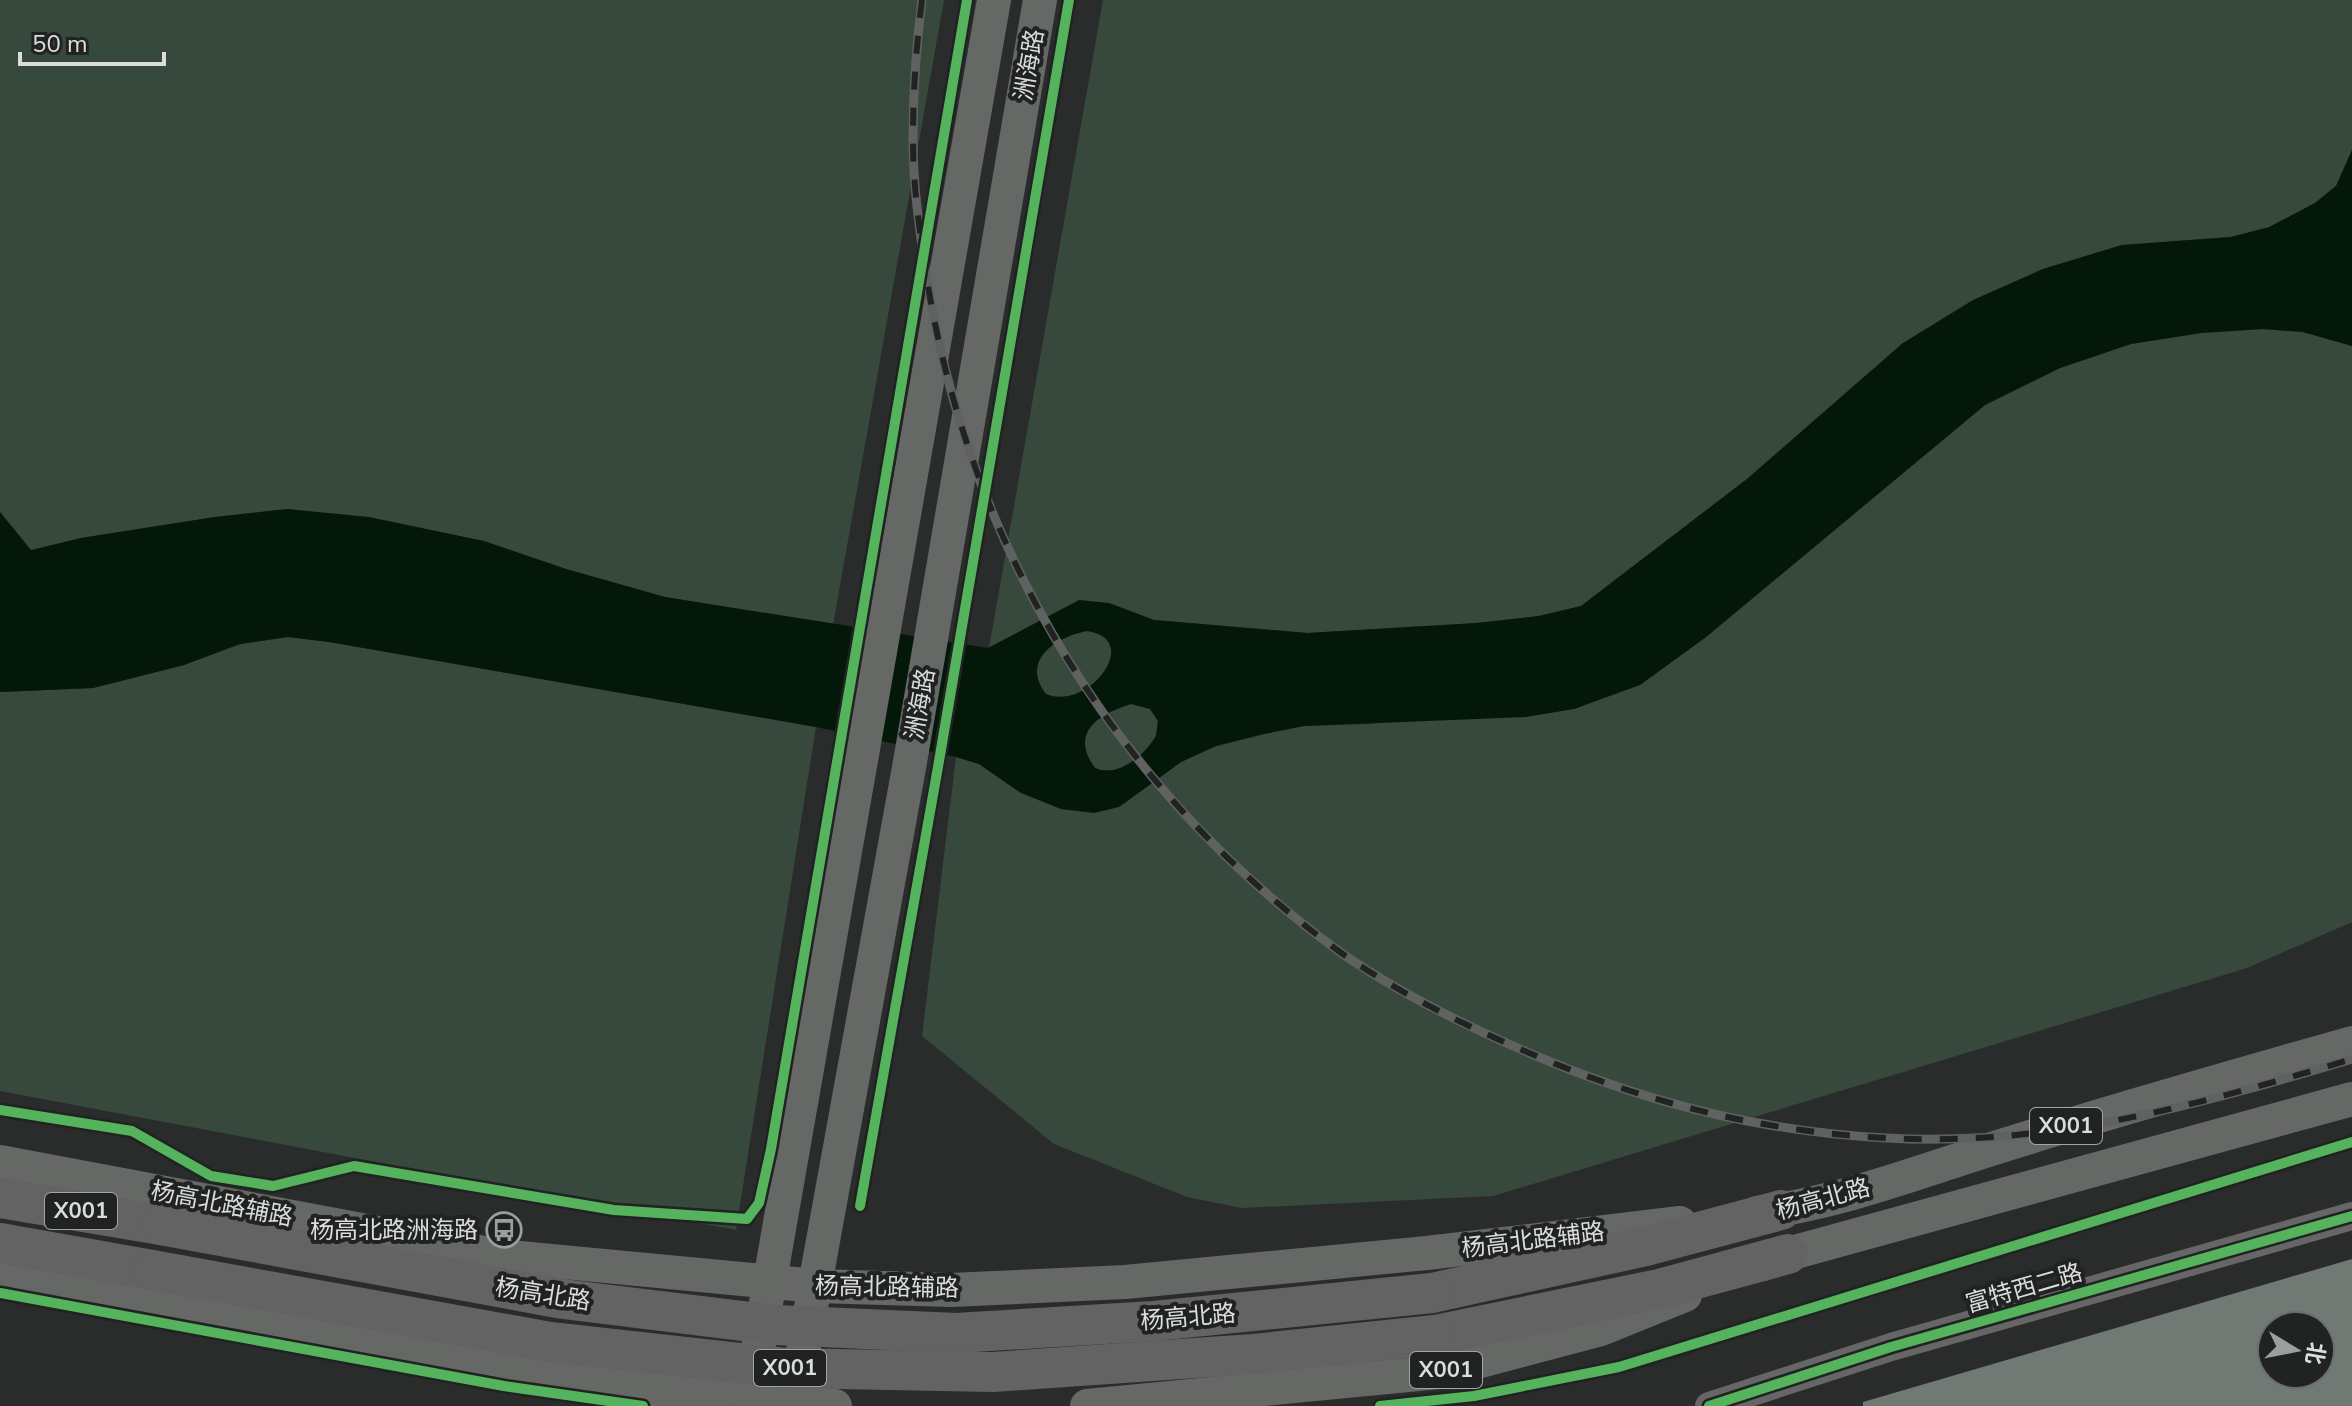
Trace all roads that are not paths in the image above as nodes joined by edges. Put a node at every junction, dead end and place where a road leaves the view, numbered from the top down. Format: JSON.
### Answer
{"nodes":[{"id":1,"x":994,"y":0,"type":"edge"},
{"id":2,"x":1040,"y":0,"type":"edge"},
{"id":3,"x":2352,"y":1043,"type":"edge"},
{"id":4,"x":2352,"y":1099,"type":"edge"},
{"id":5,"x":0,"y":1162,"type":"edge"},
{"id":6,"x":0,"y":1198,"type":"edge"},
{"id":7,"x":1781,"y":1210,"type":"junction"},
{"id":8,"x":2352,"y":1216,"type":"edge"},
{"id":9,"x":0,"y":1243,"type":"edge"},
{"id":10,"x":1788,"y":1254,"type":"junction"},
{"id":11,"x":0,"y":1277,"type":"edge"},
{"id":12,"x":770,"y":1281,"type":"junction"},
{"id":13,"x":816,"y":1286,"type":"junction"},
{"id":14,"x":749,"y":1403,"type":"edge"},
{"id":15,"x":793,"y":1405,"type":"edge"},
{"id":16,"x":835,"y":1406,"type":"edge"},
{"id":17,"x":1087,"y":1406,"type":"edge"},
{"id":18,"x":1709,"y":1406,"type":"edge"}],
"edges":[{"from":1,"to":12,"type":"main road","name":"洲海路"},
{"from":2,"to":13,"type":"main road","name":"洲海路"},
{"from":3,"to":7,"type":"main road","name":"杨高北路","number":"X001"},
{"from":4,"to":10,"type":"main road","name":"杨高北路","number":"X001"},
{"from":5,"to":12,"type":"main road","name":"杨高北路辅路","number":"X001"},
{"from":6,"to":7,"type":"highway","name":"杨高北路","number":"X001","bridge":true},
{"from":7,"to":13,"type":"main road","name":"杨高北路辅路","number":"X001"},
{"from":8,"to":18,"type":"street","name":"富特西二路"},
{"from":9,"to":10,"type":"highway","name":"杨高北路","number":"X001","bridge":true},
{"from":10,"to":17,"type":"main road","number":"X001"},
{"from":11,"to":14,"type":"main road","number":"X001"},
{"from":12,"to":13,"type":"main road","name":"杨高北路辅路","number":"X001"},
{"from":12,"to":14,"type":"main road","name":"洲海路"},
{"from":13,"to":15,"type":"main road","name":"洲海路"},
{"from":14,"to":15,"type":"main road","number":"X001"},
{"from":15,"to":16,"type":"main road","number":"X001"}]}
